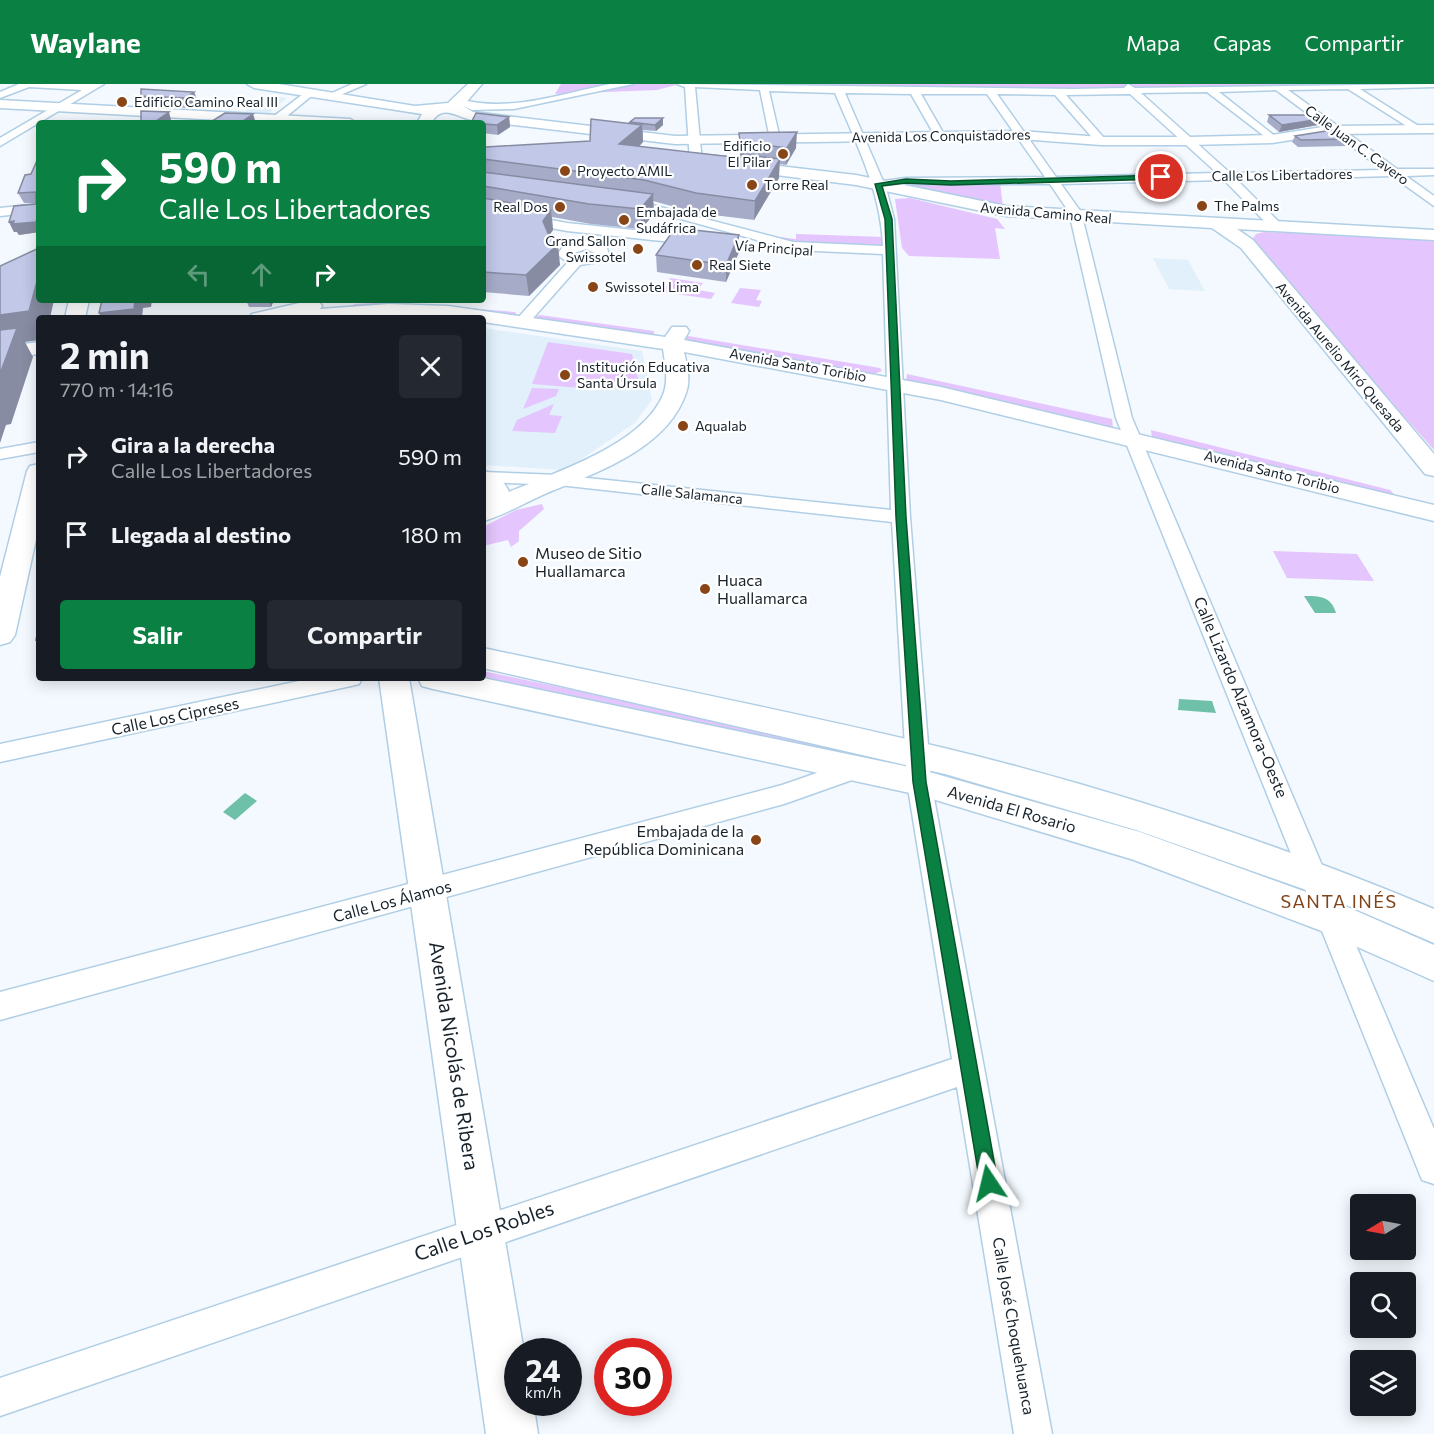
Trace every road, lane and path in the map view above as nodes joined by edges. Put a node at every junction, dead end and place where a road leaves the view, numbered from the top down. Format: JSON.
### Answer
{"nodes":[{"id":1,"x":28,"y":84,"type":"edge"},
{"id":2,"x":254,"y":84,"type":"edge"},
{"id":3,"x":361,"y":84,"type":"edge"},
{"id":4,"x":475,"y":84,"type":"edge"},
{"id":5,"x":601,"y":84,"type":"edge"},
{"id":6,"x":628,"y":84,"type":"edge"},
{"id":7,"x":682,"y":84,"type":"edge"},
{"id":8,"x":690,"y":84,"type":"edge"},
{"id":9,"x":1422,"y":84,"type":"edge"},
{"id":10,"x":1434,"y":84,"type":"edge"},
{"id":11,"x":95,"y":86,"type":"edge"},
{"id":12,"x":1350,"y":86,"type":"junction"},
{"id":13,"x":837,"y":87,"type":"edge"},
{"id":14,"x":1129,"y":87,"type":"edge"},
{"id":15,"x":764,"y":88,"type":"junction"},
{"id":16,"x":1279,"y":88,"type":"junction"},
{"id":17,"x":913,"y":89,"type":"junction"},
{"id":18,"x":988,"y":90,"type":"junction"},
{"id":19,"x":1212,"y":90,"type":"junction"},
{"id":20,"x":1058,"y":92,"type":"junction"},
{"id":21,"x":1434,"y":92,"type":"edge"},
{"id":22,"x":310,"y":93,"type":"junction"},
{"id":23,"x":0,"y":95,"type":"edge"},
{"id":24,"x":561,"y":96,"type":"junction"},
{"id":25,"x":328,"y":97,"type":"junction"},
{"id":26,"x":0,"y":104,"type":"edge"},
{"id":27,"x":449,"y":106,"type":"junction"},
{"id":28,"x":58,"y":109,"type":"junction"},
{"id":29,"x":142,"y":112,"type":"junction"},
{"id":30,"x":474,"y":112,"type":"junction"},
{"id":31,"x":277,"y":119,"type":"junction"},
{"id":32,"x":36,"y":120,"type":"edge"},
{"id":33,"x":39,"y":120,"type":"edge"},
{"id":34,"x":103,"y":120,"type":"edge"},
{"id":35,"x":126,"y":120,"type":"edge"},
{"id":36,"x":295,"y":120,"type":"edge"},
{"id":37,"x":425,"y":120,"type":"edge"},
{"id":38,"x":10,"y":122,"type":"dead end"},
{"id":39,"x":36,"y":122,"type":"edge"},
{"id":40,"x":1416,"y":129,"type":"junction"},
{"id":41,"x":1434,"y":129,"type":"edge"},
{"id":42,"x":1337,"y":130,"type":"junction"},
{"id":43,"x":1020,"y":135,"type":"junction"},
{"id":44,"x":940,"y":136,"type":"junction"},
{"id":45,"x":859,"y":137,"type":"junction"},
{"id":46,"x":775,"y":139,"type":"junction"},
{"id":47,"x":1272,"y":139,"type":"junction"},
{"id":48,"x":694,"y":140,"type":"junction"},
{"id":49,"x":1101,"y":141,"type":"junction"},
{"id":50,"x":1189,"y":141,"type":"junction"},
{"id":51,"x":0,"y":142,"type":"edge"},
{"id":52,"x":701,"y":162,"type":"joint"},
{"id":53,"x":1434,"y":172,"type":"edge"},
{"id":54,"x":1394,"y":173,"type":"junction"},
{"id":55,"x":1226,"y":176,"type":"junction"},
{"id":56,"x":1053,"y":179,"type":"junction"},
{"id":57,"x":879,"y":184,"type":"junction"},
{"id":58,"x":611,"y":199,"type":"edge"},
{"id":59,"x":1434,"y":202,"type":"edge"},
{"id":60,"x":36,"y":208,"type":"edge"},
{"id":61,"x":0,"y":212,"type":"edge"},
{"id":62,"x":486,"y":212,"type":"edge"},
{"id":63,"x":1077,"y":217,"type":"junction"},
{"id":64,"x":1217,"y":224,"type":"junction"},
{"id":65,"x":1269,"y":226,"type":"junction"},
{"id":66,"x":591,"y":230,"type":"junction"},
{"id":67,"x":620,"y":233,"type":"junction"},
{"id":68,"x":1434,"y":235,"type":"edge"},
{"id":69,"x":710,"y":243,"type":"edge"},
{"id":70,"x":769,"y":244,"type":"junction"},
{"id":71,"x":1247,"y":244,"type":"junction"},
{"id":72,"x":580,"y":245,"type":"junction"},
{"id":73,"x":731,"y":245,"type":"edge"},
{"id":74,"x":602,"y":249,"type":"junction"},
{"id":75,"x":888,"y":252,"type":"junction"},
{"id":76,"x":576,"y":261,"type":"junction"},
{"id":77,"x":367,"y":303,"type":"edge"},
{"id":78,"x":456,"y":303,"type":"edge"},
{"id":79,"x":349,"y":307,"type":"junction"},
{"id":80,"x":296,"y":315,"type":"edge"},
{"id":81,"x":527,"y":317,"type":"junction"},
{"id":82,"x":676,"y":338,"type":"junction"},
{"id":83,"x":36,"y":348,"type":"edge"},
{"id":84,"x":0,"y":354,"type":"edge"},
{"id":85,"x":894,"y":375,"type":"junction"},
{"id":86,"x":1128,"y":427,"type":"junction"},
{"id":87,"x":36,"y":448,"type":"edge"},
{"id":88,"x":0,"y":454,"type":"edge"},
{"id":89,"x":1434,"y":469,"type":"edge"},
{"id":90,"x":486,"y":478,"type":"edge"},
{"id":91,"x":559,"y":480,"type":"junction"},
{"id":92,"x":486,"y":481,"type":"edge"},
{"id":93,"x":1394,"y":495,"type":"junction"},
{"id":94,"x":1434,"y":495,"type":"edge"},
{"id":95,"x":489,"y":509,"type":"edge"},
{"id":96,"x":1434,"y":513,"type":"edge"},
{"id":97,"x":36,"y":514,"type":"edge"},
{"id":98,"x":901,"y":517,"type":"junction"},
{"id":99,"x":33,"y":558,"type":"edge"},
{"id":100,"x":17,"y":582,"type":"edge"},
{"id":101,"x":0,"y":635,"type":"edge"},
{"id":102,"x":486,"y":659,"type":"edge"},
{"id":103,"x":337,"y":681,"type":"edge"},
{"id":104,"x":394,"y":681,"type":"edge"},
{"id":105,"x":447,"y":681,"type":"edge"},
{"id":106,"x":0,"y":753,"type":"edge"},
{"id":107,"x":801,"y":756,"type":"junction"},
{"id":108,"x":918,"y":767,"type":"junction"},
{"id":109,"x":857,"y":768,"type":"junction"},
{"id":110,"x":784,"y":794,"type":"junction"},
{"id":111,"x":1316,"y":877,"type":"junction"},
{"id":112,"x":428,"y":891,"type":"junction"},
{"id":113,"x":1332,"y":918,"type":"junction"},
{"id":114,"x":1434,"y":926,"type":"edge"},
{"id":115,"x":1434,"y":963,"type":"edge"},
{"id":116,"x":0,"y":1006,"type":"edge"},
{"id":117,"x":969,"y":1068,"type":"junction"},
{"id":118,"x":1434,"y":1168,"type":"edge"},
{"id":119,"x":482,"y":1232,"type":"junction"},
{"id":120,"x":0,"y":1397,"type":"edge"},
{"id":121,"x":512,"y":1434,"type":"edge"},
{"id":122,"x":1033,"y":1434,"type":"edge"}],
"edges":[{"from":1,"to":11,"type":"street"},
{"from":1,"to":23,"type":"street"},
{"from":2,"to":22,"type":"street"},
{"from":3,"to":25,"type":"street"},
{"from":4,"to":27,"type":"street"},
{"from":5,"to":24,"type":"street"},
{"from":6,"to":24,"type":"street"},
{"from":7,"to":8,"type":"street"},
{"from":8,"to":15,"type":"street"},
{"from":8,"to":48,"type":"street"},
{"from":9,"to":10,"type":"street"},
{"from":9,"to":12,"type":"street"},
{"from":9,"to":21,"type":"street"},
{"from":11,"to":28,"type":"street"},
{"from":12,"to":16,"type":"street"},
{"from":12,"to":40,"type":"street"},
{"from":13,"to":15,"type":"street"},
{"from":13,"to":17,"type":"street"},
{"from":13,"to":45,"type":"street","name":"Calle José Choquehuanca"},
{"from":14,"to":19,"type":"street"},
{"from":14,"to":20,"type":"street"},
{"from":14,"to":50,"type":"street"},
{"from":15,"to":46,"type":"street"},
{"from":16,"to":19,"type":"street"},
{"from":16,"to":42,"type":"street","name":"Calle Juan C. Cavero"},
{"from":17,"to":18,"type":"street"},
{"from":17,"to":44,"type":"street"},
{"from":18,"to":20,"type":"street"},
{"from":18,"to":43,"type":"street","name":"Calle Lizardo Alzamora-Oeste"},
{"from":19,"to":47,"type":"street"},
{"from":20,"to":49,"type":"street"},
{"from":22,"to":25,"type":"street"},
{"from":22,"to":31,"type":"street"},
{"from":24,"to":30,"type":"street"},
{"from":25,"to":27,"type":"street"},
{"from":26,"to":28,"type":"street"},
{"from":27,"to":30,"type":"street","name":"Avenida Los Conquistadores"},
{"from":27,"to":37,"type":"street"},
{"from":28,"to":29,"type":"street"},
{"from":28,"to":33,"type":"street"},
{"from":28,"to":34,"type":"street"},
{"from":29,"to":31,"type":"street"},
{"from":29,"to":35,"type":"street"},
{"from":30,"to":48,"type":"street","name":"Avenida Los Conquistadores"},
{"from":31,"to":36,"type":"street"},
{"from":32,"to":38,"type":"street"},
{"from":39,"to":51,"type":"street"},
{"from":40,"to":41,"type":"street","name":"Avenida Los Conquistadores"},
{"from":40,"to":42,"type":"street","name":"Avenida Los Conquistadores"},
{"from":42,"to":47,"type":"street","name":"Avenida Los Conquistadores"},
{"from":42,"to":54,"type":"street","name":"Calle Juan C. Cavero"},
{"from":43,"to":44,"type":"street","name":"Avenida Los Conquistadores"},
{"from":43,"to":49,"type":"street","name":"Avenida Los Conquistadores"},
{"from":43,"to":56,"type":"street","name":"Calle Lizardo Alzamora-Oeste"},
{"from":44,"to":45,"type":"street","name":"Avenida Los Conquistadores"},
{"from":45,"to":46,"type":"street","name":"Avenida Los Conquistadores"},
{"from":45,"to":57,"type":"street","name":"Calle José Choquehuanca"},
{"from":46,"to":48,"type":"street","name":"Avenida Los Conquistadores"},
{"from":47,"to":50,"type":"street","name":"Avenida Los Conquistadores"},
{"from":48,"to":52,"type":"street"},
{"from":49,"to":50,"type":"street","name":"Avenida Los Conquistadores"},
{"from":50,"to":55,"type":"street"},
{"from":52,"to":57,"type":"street","name":"Avenida Camino Real"},
{"from":53,"to":54,"type":"street","name":"Calle Los Libertadores"},
{"from":54,"to":55,"type":"street","name":"Calle Los Libertadores"},
{"from":54,"to":59,"type":"street","name":"Calle Juan C. Cavero"},
{"from":55,"to":56,"type":"street","name":"Calle Los Libertadores"},
{"from":55,"to":65,"type":"street"},
{"from":56,"to":57,"type":"street","name":"Calle Los Libertadores"},
{"from":56,"to":63,"type":"street","name":"Calle Lizardo Alzamora-Oeste"},
{"from":57,"to":63,"type":"street","name":"Avenida Camino Real"},
{"from":57,"to":75,"type":"street","name":"Calle José Choquehuanca"},
{"from":58,"to":70,"type":"street"},
{"from":60,"to":61,"type":"street"},
{"from":62,"to":66,"type":"street","name":"Vía Principal"},
{"from":63,"to":64,"type":"street","name":"Avenida Camino Real"},
{"from":63,"to":86,"type":"street","name":"Calle Lizardo Alzamora-Oeste"},
{"from":64,"to":65,"type":"street","name":"Avenida Camino Real"},
{"from":64,"to":71,"type":"street","name":"Avenida Aurelio Miró Quesada"},
{"from":65,"to":68,"type":"street","name":"Avenida Camino Real"},
{"from":65,"to":71,"type":"street"},
{"from":66,"to":67,"type":"street","name":"Vía Principal"},
{"from":66,"to":72,"type":"street"},
{"from":67,"to":69,"type":"street","name":"Vía Principal"},
{"from":67,"to":74,"type":"street"},
{"from":70,"to":73,"type":"street","name":"Vía Principal"},
{"from":70,"to":75,"type":"street","name":"Vía Principal"},
{"from":71,"to":89,"type":"street","name":"Avenida Aurelio Miró Quesada"},
{"from":72,"to":74,"type":"street"},
{"from":72,"to":76,"type":"street"},
{"from":74,"to":76,"type":"street"},
{"from":75,"to":85,"type":"street","name":"Calle José Choquehuanca"},
{"from":76,"to":81,"type":"street"},
{"from":77,"to":79,"type":"street","name":"Avenida Santo Toribio"},
{"from":78,"to":81,"type":"street","name":"Avenida Santo Toribio"},
{"from":79,"to":80,"type":"street","name":"Avenida Santo Toribio"},
{"from":79,"to":81,"type":"street","name":"Avenida Santo Toribio"},
{"from":81,"to":82,"type":"street","name":"Avenida Santo Toribio"},
{"from":82,"to":85,"type":"street","name":"Avenida Santo Toribio"},
{"from":82,"to":91,"type":"street"},
{"from":83,"to":84,"type":"street"},
{"from":85,"to":86,"type":"street","name":"Avenida Santo Toribio"},
{"from":85,"to":98,"type":"street","name":"Calle José Choquehuanca"},
{"from":86,"to":93,"type":"street","name":"Avenida Santo Toribio"},
{"from":86,"to":111,"type":"street","name":"Calle Lizardo Alzamora-Oeste"},
{"from":87,"to":88,"type":"street"},
{"from":90,"to":91,"type":"street","name":"Calle Salamanca"},
{"from":91,"to":95,"type":"street"},
{"from":91,"to":98,"type":"street","name":"Calle Salamanca"},
{"from":92,"to":95,"type":"street"},
{"from":93,"to":94,"type":"street","name":"Avenida Santo Toribio"},
{"from":93,"to":96,"type":"street","name":"Avenida Santo Toribio"},
{"from":97,"to":99,"type":"street"},
{"from":98,"to":108,"type":"street","name":"Calle José Choquehuanca"},
{"from":99,"to":100,"type":"street"},
{"from":100,"to":101,"type":"street"},
{"from":102,"to":108,"type":"street","name":"Avenida El Rosario"},
{"from":103,"to":106,"type":"street","name":"Calle Los Cipreses"},
{"from":104,"to":112,"type":"street","name":"Avenida Nicolás de Ribera"},
{"from":105,"to":107,"type":"street","name":"Avenida El Rosario"},
{"from":107,"to":109,"type":"street","name":"Avenida El Rosario"},
{"from":107,"to":110,"type":"street"},
{"from":108,"to":109,"type":"street","name":"Avenida El Rosario"},
{"from":108,"to":111,"type":"street","name":"Avenida El Rosario"},
{"from":108,"to":113,"type":"street","name":"Avenida El Rosario"},
{"from":108,"to":117,"type":"street","name":"Calle José Choquehuanca"},
{"from":109,"to":110,"type":"street","name":"Calle Los Álamos"},
{"from":110,"to":112,"type":"street","name":"Calle Los Álamos"},
{"from":111,"to":113,"type":"street","name":"Calle Lizardo Alzamora-Oeste"},
{"from":111,"to":114,"type":"street","name":"Avenida El Rosario"},
{"from":112,"to":116,"type":"street","name":"Calle Los Álamos"},
{"from":112,"to":119,"type":"street","name":"Avenida Nicolás de Ribera"},
{"from":113,"to":115,"type":"street","name":"Avenida El Rosario"},
{"from":113,"to":118,"type":"street","name":"Calle Lizardo Alzamora-Oeste"},
{"from":117,"to":119,"type":"street","name":"Calle Los Robles"},
{"from":117,"to":122,"type":"street","name":"Calle José Choquehuanca"},
{"from":119,"to":120,"type":"street","name":"Calle Los Robles"},
{"from":119,"to":121,"type":"street","name":"Avenida Nicolás de Ribera"}]}
